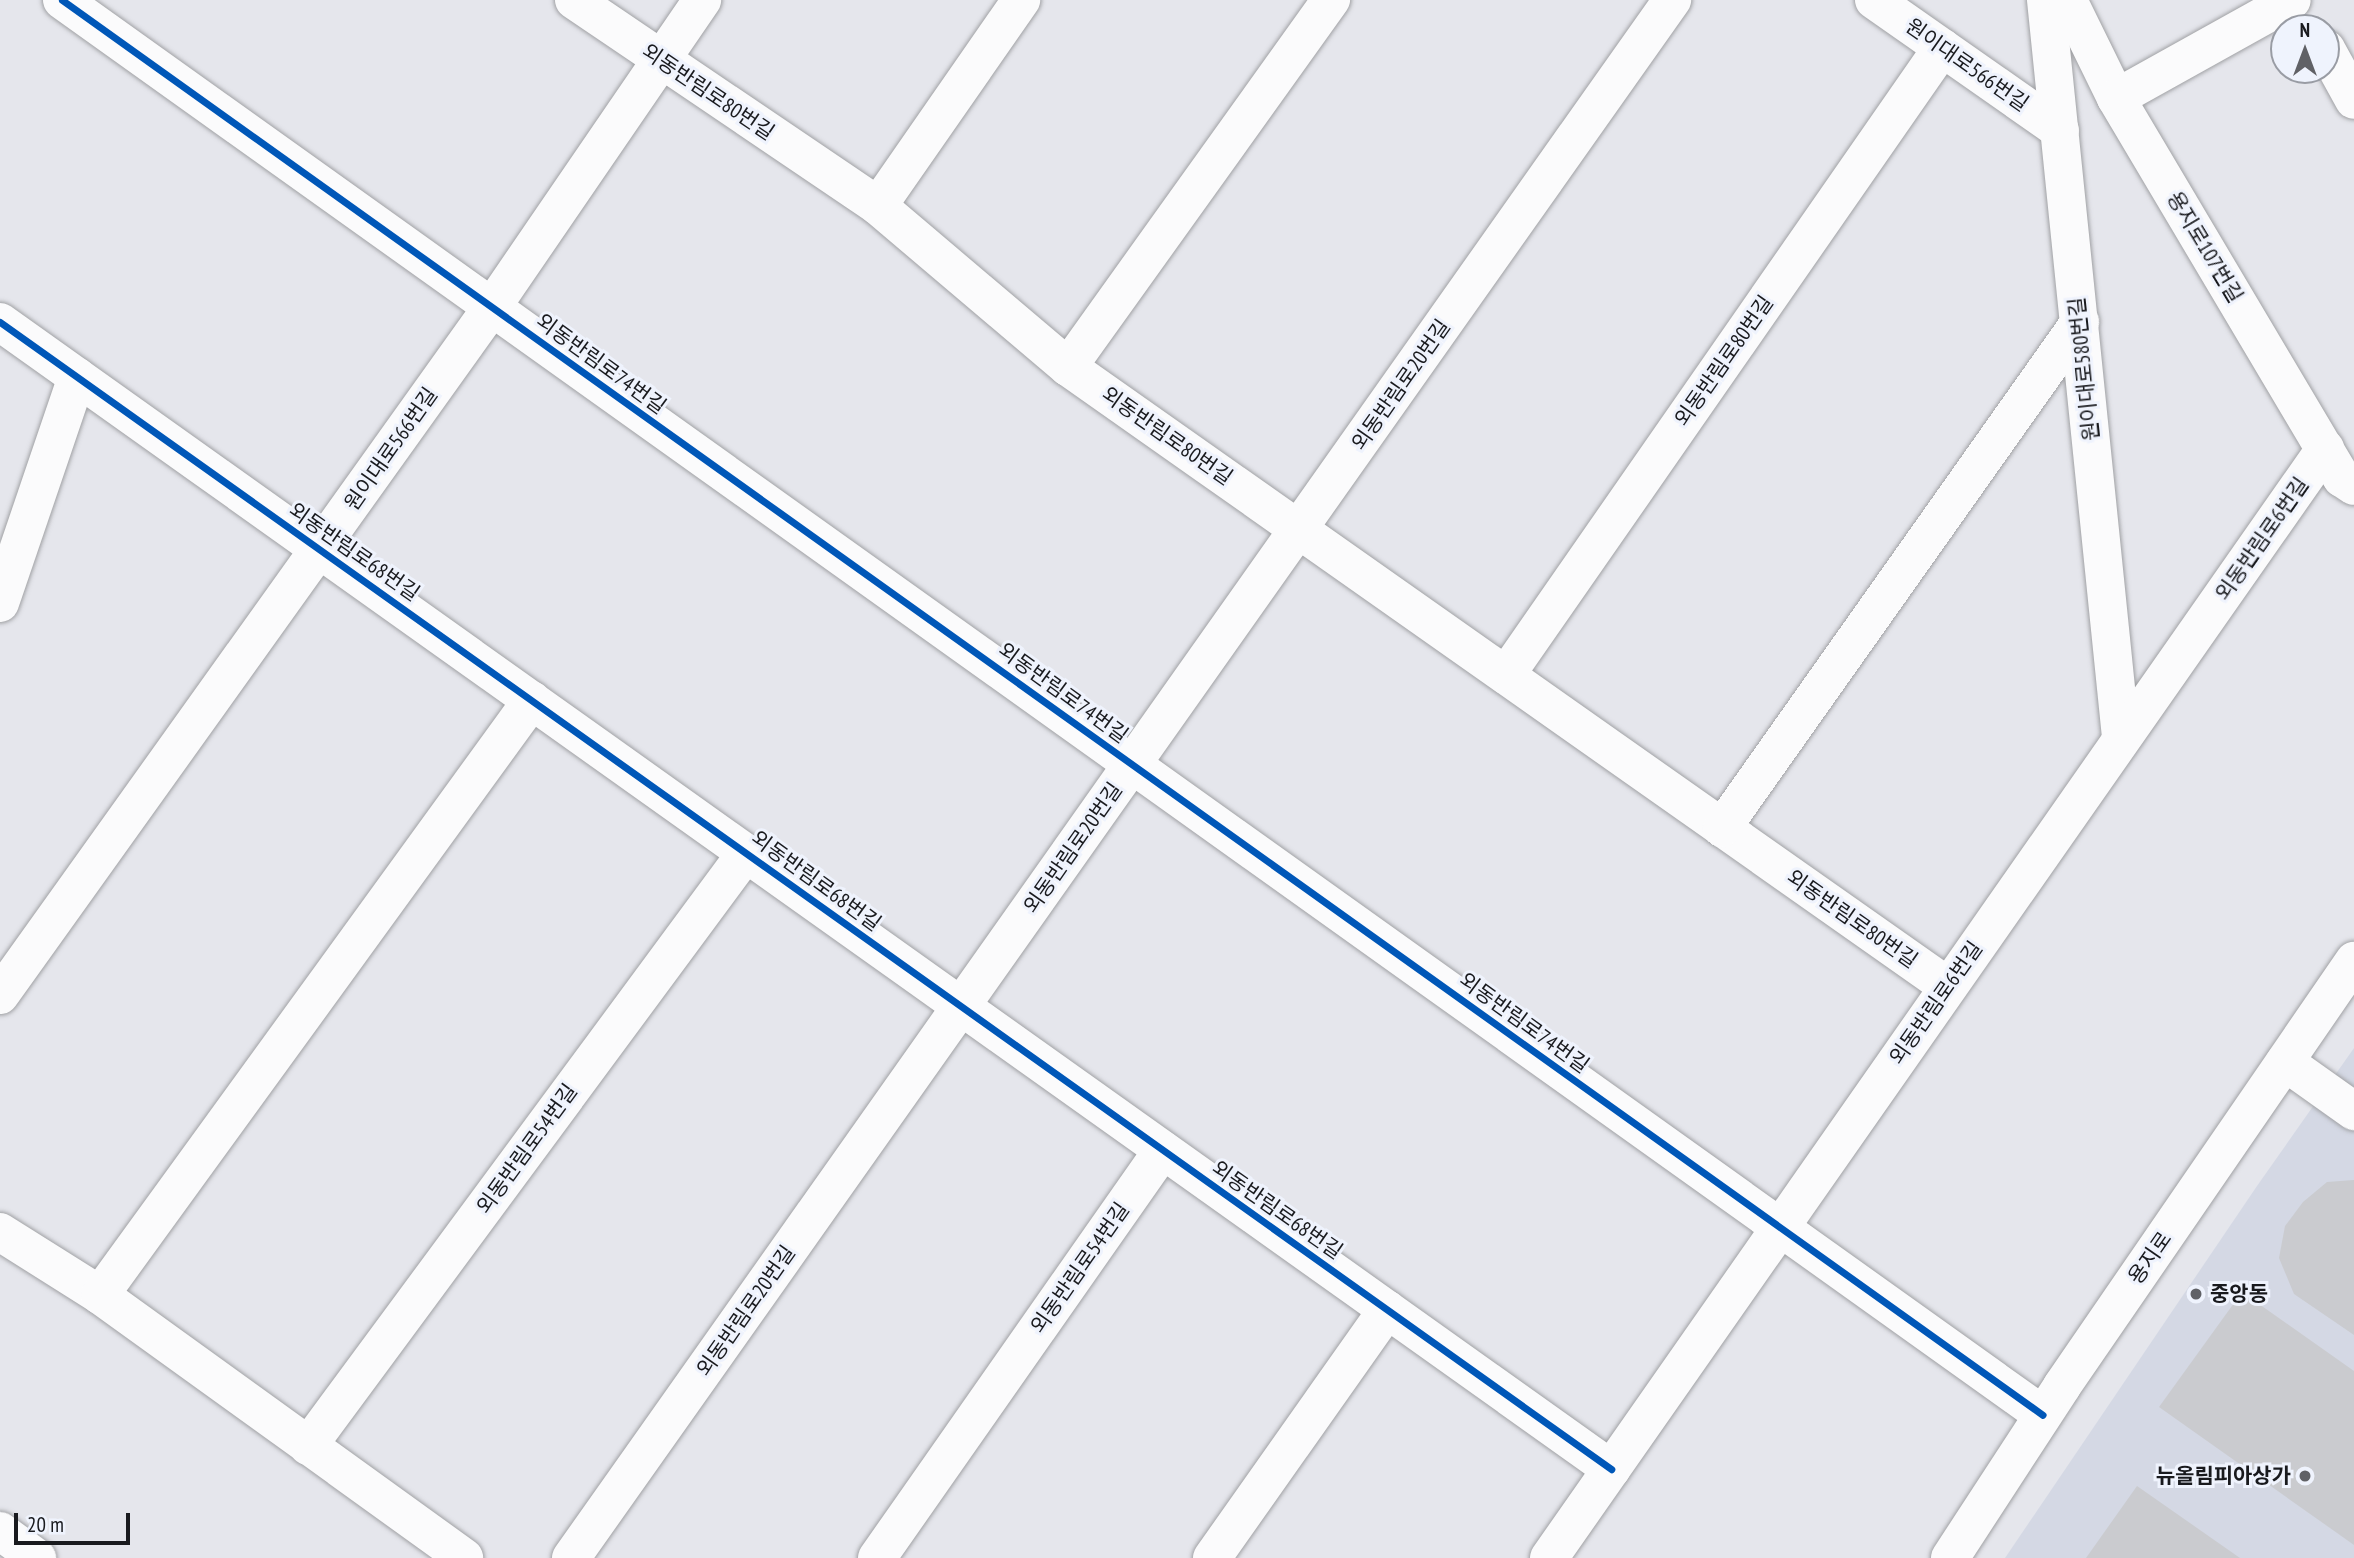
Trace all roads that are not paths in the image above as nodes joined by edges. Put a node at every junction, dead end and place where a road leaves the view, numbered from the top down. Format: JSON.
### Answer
{"nodes":[{"id":1,"x":62,"y":0,"type":"edge"},
{"id":2,"x":574,"y":0,"type":"edge"},
{"id":3,"x":702,"y":0,"type":"edge"},
{"id":4,"x":1021,"y":0,"type":"edge"},
{"id":5,"x":1331,"y":0,"type":"edge"},
{"id":6,"x":1672,"y":0,"type":"edge"},
{"id":7,"x":1874,"y":0,"type":"edge"},
{"id":8,"x":2046,"y":0,"type":"edge"},
{"id":9,"x":2068,"y":0,"type":"edge"},
{"id":10,"x":2292,"y":0,"type":"edge"},
{"id":11,"x":1942,"y":48,"type":"junction"},
{"id":12,"x":658,"y":59,"type":"junction"},
{"id":13,"x":2340,"y":74,"type":"edge"},
{"id":14,"x":2116,"y":98,"type":"junction"},
{"id":15,"x":2354,"y":100,"type":"edge"},
{"id":16,"x":2060,"y":130,"type":"junction"},
{"id":17,"x":877,"y":206,"type":"junction"},
{"id":18,"x":492,"y":307,"type":"junction"},
{"id":19,"x":0,"y":322,"type":"edge"},
{"id":20,"x":2080,"y":322,"type":"junction"},
{"id":21,"x":1068,"y":367,"type":"junction"},
{"id":22,"x":77,"y":377,"type":"junction"},
{"id":23,"x":2344,"y":472,"type":"edge"},
{"id":24,"x":1299,"y":529,"type":"junction"},
{"id":25,"x":320,"y":550,"type":"junction"},
{"id":26,"x":0,"y":603,"type":"edge"},
{"id":27,"x":1506,"y":675,"type":"junction"},
{"id":28,"x":532,"y":700,"type":"junction"},
{"id":29,"x":2120,"y":737,"type":"junction"},
{"id":30,"x":1132,"y":764,"type":"junction"},
{"id":31,"x":1723,"y":828,"type":"junction"},
{"id":32,"x":746,"y":853,"type":"junction"},
{"id":33,"x":2354,"y":961,"type":"edge"},
{"id":34,"x":1947,"y":986,"type":"junction"},
{"id":35,"x":0,"y":995,"type":"edge"},
{"id":36,"x":961,"y":1006,"type":"junction"},
{"id":37,"x":2285,"y":1062,"type":"junction"},
{"id":38,"x":2354,"y":1111,"type":"edge"},
{"id":39,"x":1163,"y":1150,"type":"junction"},
{"id":40,"x":1780,"y":1226,"type":"junction"},
{"id":41,"x":0,"y":1233,"type":"edge"},
{"id":42,"x":100,"y":1295,"type":"junction"},
{"id":43,"x":1387,"y":1310,"type":"junction"},
{"id":44,"x":2043,"y":1415,"type":"junction"},
{"id":45,"x":309,"y":1446,"type":"junction"},
{"id":46,"x":1611,"y":1469,"type":"junction"},
{"id":47,"x":0,"y":1531,"type":"edge"},
{"id":48,"x":37,"y":1558,"type":"edge"},
{"id":49,"x":464,"y":1558,"type":"edge"},
{"id":50,"x":571,"y":1558,"type":"edge"},
{"id":51,"x":877,"y":1558,"type":"edge"},
{"id":52,"x":1212,"y":1558,"type":"edge"},
{"id":53,"x":1549,"y":1558,"type":"edge"},
{"id":54,"x":1950,"y":1558,"type":"edge"}],
"edges":[{"from":1,"to":18,"type":"street","name":"외동반림로74번길"},
{"from":2,"to":12,"type":"street","name":"외동반림로80번길"},
{"from":3,"to":12,"type":"street","name":"원이대로566번길"},
{"from":4,"to":17,"type":"street"},
{"from":5,"to":21,"type":"street"},
{"from":6,"to":24,"type":"street","name":"외동반림로20번길"},
{"from":7,"to":11,"type":"street","name":"원이대로566번길"},
{"from":8,"to":16,"type":"street","name":"원이대로580번길"},
{"from":9,"to":14,"type":"street","name":"용지로107번길"},
{"from":10,"to":14,"type":"street"},
{"from":11,"to":16,"type":"street","name":"원이대로566번길"},
{"from":11,"to":27,"type":"street","name":"외동반림로80번길"},
{"from":12,"to":17,"type":"street","name":"외동반림로80번길"},
{"from":12,"to":18,"type":"street","name":"원이대로566번길"},
{"from":13,"to":15,"type":"street"},
{"from":14,"to":23,"type":"street","name":"용지로107번길"},
{"from":16,"to":20,"type":"street","name":"원이대로580번길"},
{"from":17,"to":21,"type":"street","name":"외동반림로80번길"},
{"from":18,"to":25,"type":"street","name":"원이대로566번길"},
{"from":18,"to":30,"type":"street","name":"외동반림로74번길"},
{"from":19,"to":22,"type":"street","name":"외동반림로68번길"},
{"from":20,"to":29,"type":"street","name":"원이대로580번길"},
{"from":20,"to":31,"type":"street"},
{"from":21,"to":24,"type":"street","name":"외동반림로80번길"},
{"from":22,"to":25,"type":"street","name":"외동반림로68번길"},
{"from":22,"to":26,"type":"street"},
{"from":23,"to":29,"type":"street","name":"외동반림로6번길"},
{"from":24,"to":27,"type":"street","name":"외동반림로80번길"},
{"from":24,"to":30,"type":"street","name":"외동반림로20번길"},
{"from":25,"to":28,"type":"street","name":"외동반림로68번길"},
{"from":25,"to":35,"type":"street","name":"원이대로566번길"},
{"from":27,"to":31,"type":"street","name":"외동반림로80번길"},
{"from":28,"to":32,"type":"street","name":"외동반림로68번길"},
{"from":28,"to":42,"type":"street"},
{"from":29,"to":34,"type":"street","name":"외동반림로6번길"},
{"from":30,"to":36,"type":"street","name":"외동반림로20번길"},
{"from":30,"to":40,"type":"street","name":"외동반림로74번길"},
{"from":31,"to":34,"type":"street","name":"외동반림로80번길"},
{"from":32,"to":36,"type":"street","name":"외동반림로68번길"},
{"from":32,"to":45,"type":"street","name":"외동반림로54번길"},
{"from":33,"to":37,"type":"street","name":"용지로"},
{"from":34,"to":40,"type":"street","name":"외동반림로6번길"},
{"from":36,"to":39,"type":"street","name":"외동반림로68번길"},
{"from":36,"to":50,"type":"street","name":"외동반림로20번길"},
{"from":37,"to":38,"type":"street"},
{"from":37,"to":44,"type":"street","name":"용지로"},
{"from":39,"to":43,"type":"street","name":"외동반림로68번길"},
{"from":39,"to":51,"type":"street","name":"외동반림로54번길"},
{"from":40,"to":44,"type":"street","name":"외동반림로74번길"},
{"from":40,"to":46,"type":"street","name":"외동반림로6번길"},
{"from":41,"to":42,"type":"street"},
{"from":42,"to":45,"type":"street"},
{"from":43,"to":46,"type":"street","name":"외동반림로68번길"},
{"from":43,"to":52,"type":"street"},
{"from":44,"to":54,"type":"street","name":"용지로"},
{"from":45,"to":49,"type":"street"},
{"from":46,"to":53,"type":"street","name":"외동반림로6번길"},
{"from":47,"to":48,"type":"street"}]}
